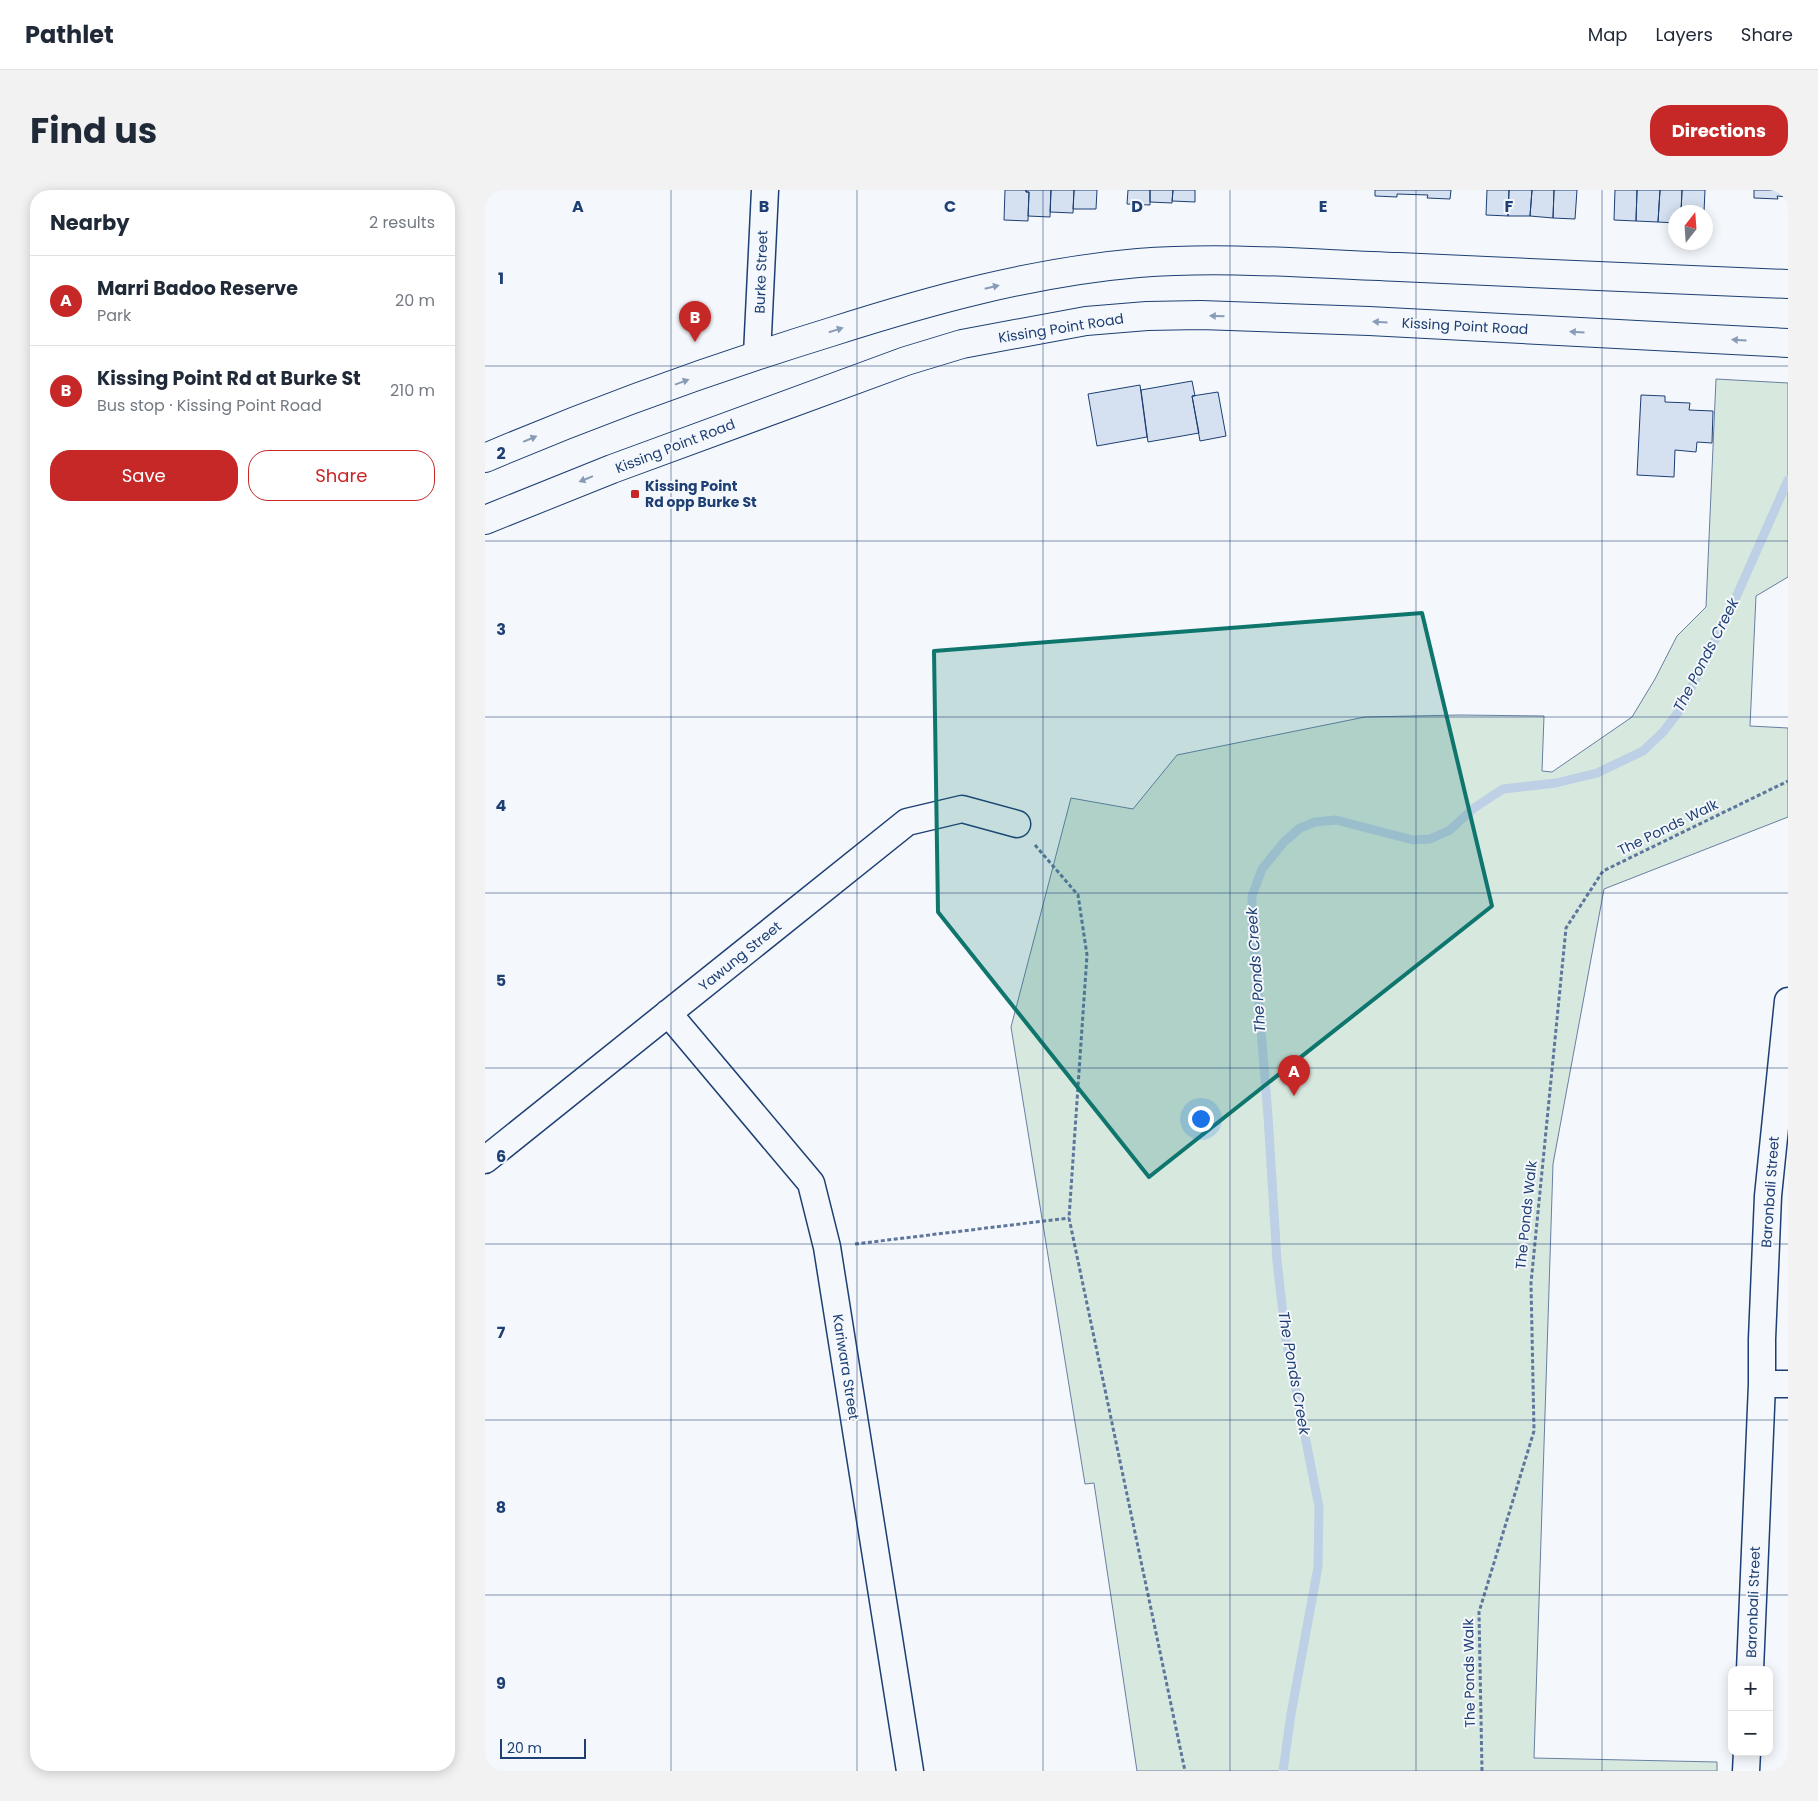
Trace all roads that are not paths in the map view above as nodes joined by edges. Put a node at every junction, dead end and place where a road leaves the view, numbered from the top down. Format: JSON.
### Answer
{"nodes":[{"id":1,"x":765,"y":190,"type":"edge"},
{"id":2,"x":1788,"y":284,"type":"edge"},
{"id":3,"x":1788,"y":343,"type":"edge"},
{"id":4,"x":757,"y":355,"type":"junction"},
{"id":5,"x":485,"y":458,"type":"edge"},
{"id":6,"x":485,"y":520,"type":"edge"},
{"id":7,"x":1017,"y":824,"type":"road end"},
{"id":8,"x":1788,"y":1001,"type":"edge"},
{"id":9,"x":668,"y":1013,"type":"junction"},
{"id":10,"x":485,"y":1160,"type":"edge"},
{"id":11,"x":1762,"y":1384,"type":"junction"},
{"id":12,"x":1788,"y":1384,"type":"edge"},
{"id":13,"x":1750,"y":1666,"type":"edge"},
{"id":14,"x":1747,"y":1756,"type":"edge"},
{"id":15,"x":910,"y":1771,"type":"edge"},
{"id":16,"x":1746,"y":1771,"type":"edge"}],
"edges":[{"from":1,"to":4,"type":"street","name":"Burke Street"},
{"from":4,"to":2,"type":"main road","one_way":true},
{"from":3,"to":6,"type":"main road","name":"Kissing Point Road","one_way":true},
{"from":5,"to":4,"type":"main road","one_way":true},
{"from":7,"to":9,"type":"street","name":"Yawung Street"},
{"from":8,"to":11,"type":"street","name":"Baronbali Street"},
{"from":9,"to":10,"type":"street","name":"Yawung Street"},
{"from":9,"to":15,"type":"street","name":"Kariwara Street"},
{"from":11,"to":12,"type":"street"},
{"from":11,"to":13,"type":"street","name":"Baronbali Street"},
{"from":14,"to":16,"type":"street"}]}
